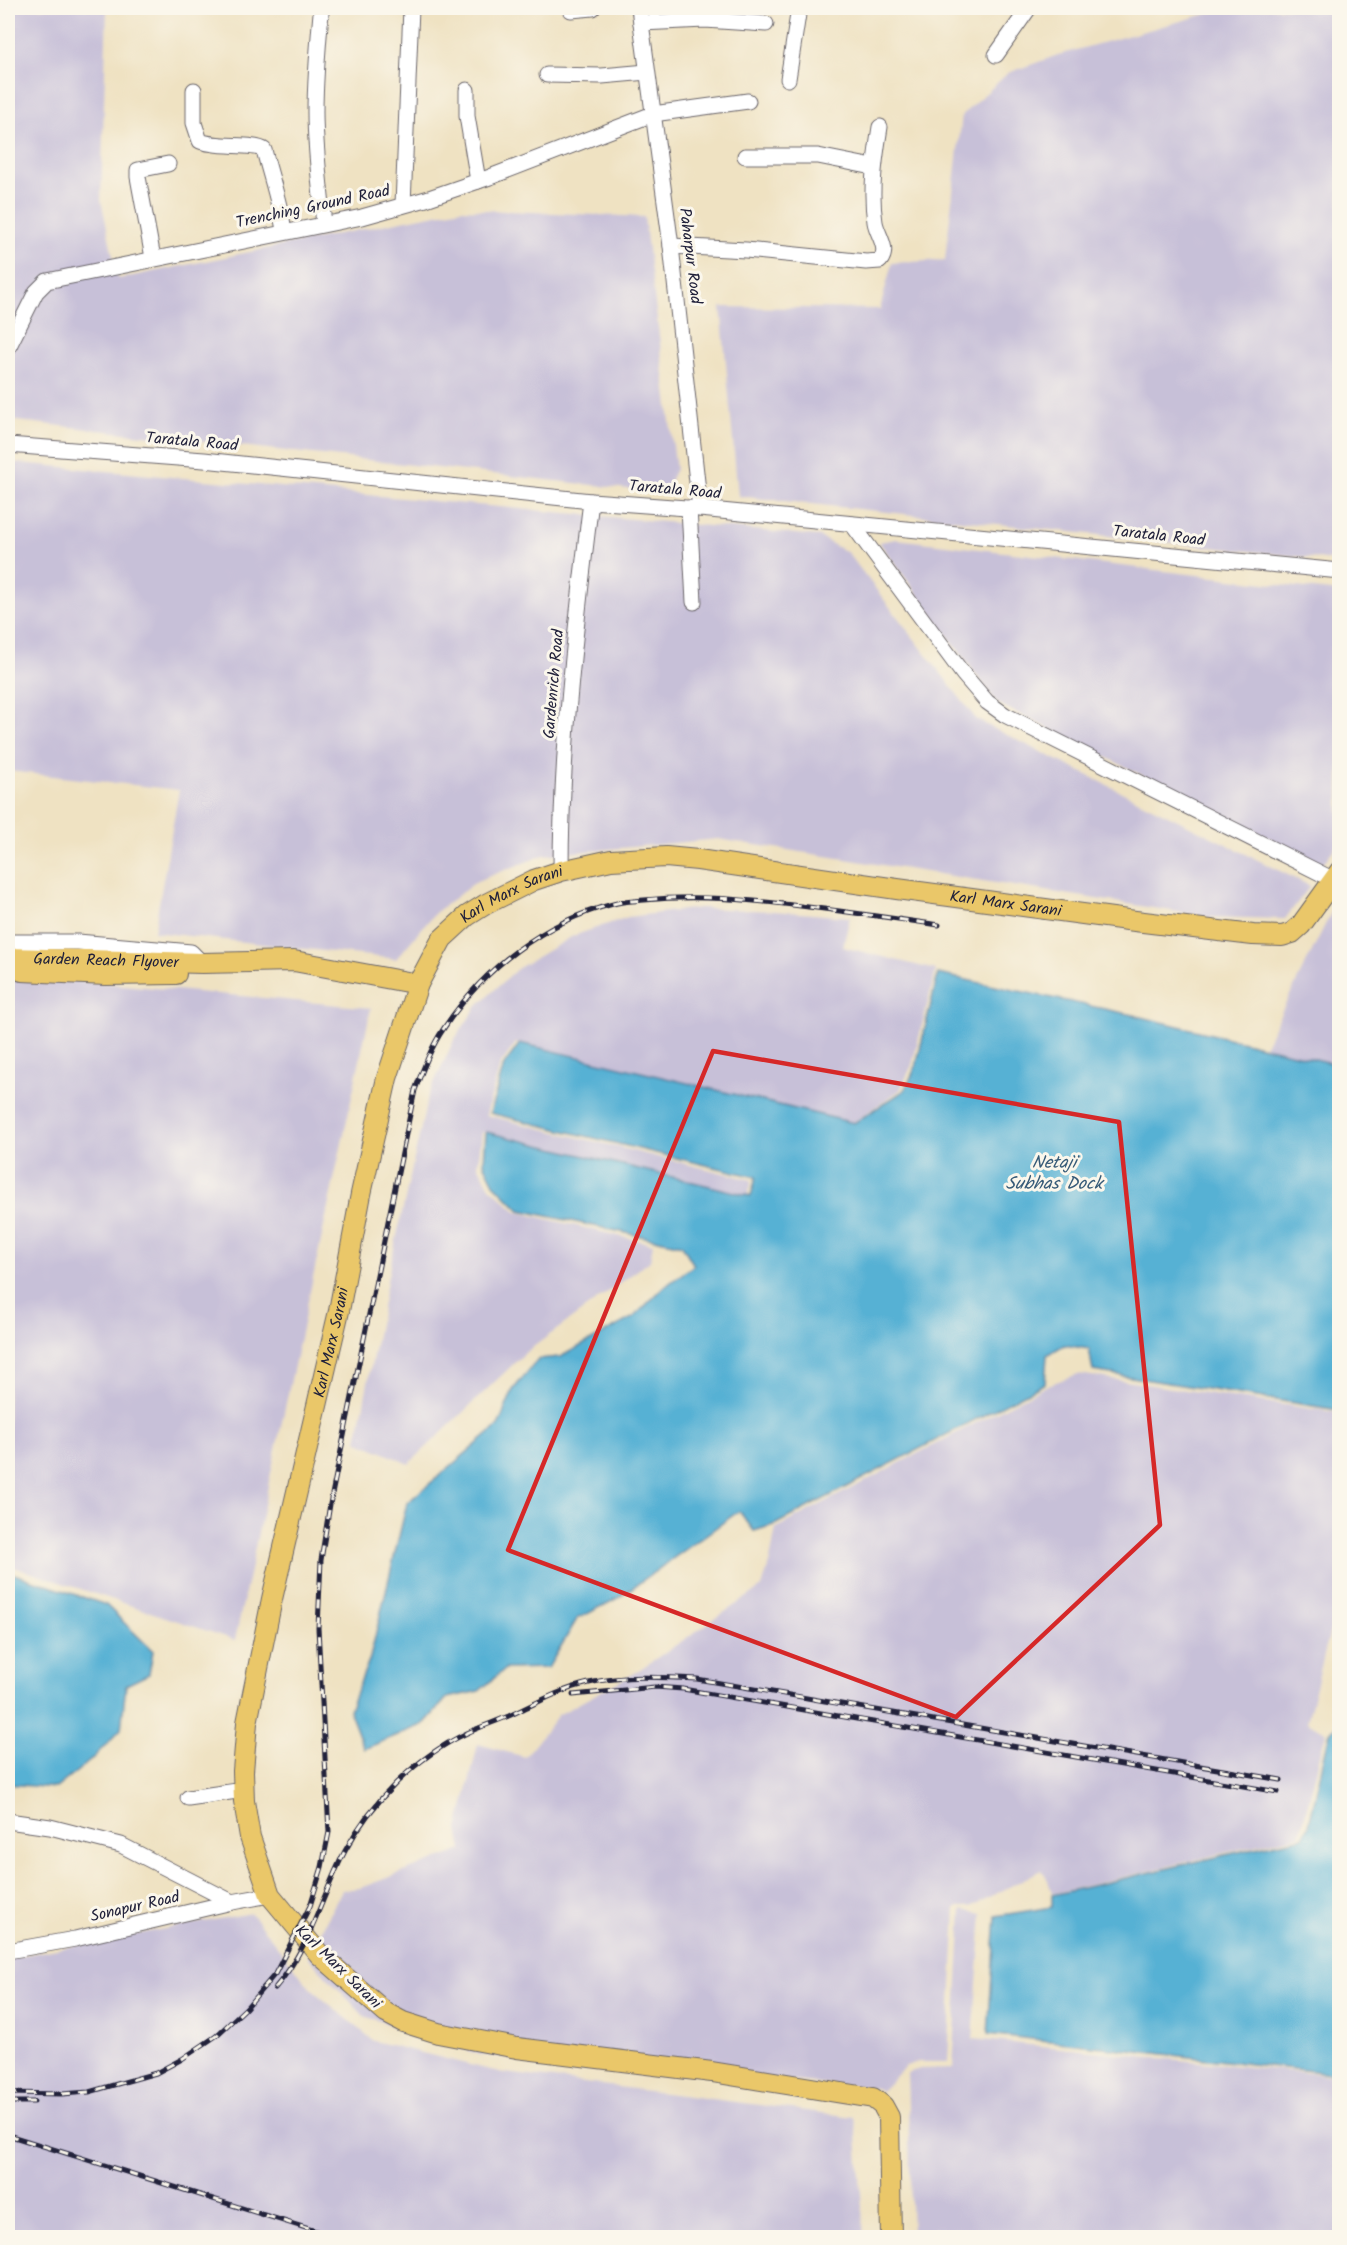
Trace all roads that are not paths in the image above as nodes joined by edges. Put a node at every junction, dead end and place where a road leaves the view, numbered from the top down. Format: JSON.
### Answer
{"nodes":[{"id":1,"x":411,"y":8,"type":"edge"},
{"id":2,"x":593,"y":8,"type":"edge"},
{"id":3,"x":799,"y":8,"type":"edge"},
{"id":4,"x":1029,"y":8,"type":"edge"},
{"id":5,"x":571,"y":10,"type":"dead end"},
{"id":6,"x":321,"y":13,"type":"dead end"},
{"id":7,"x":640,"y":15,"type":"edge"},
{"id":8,"x":766,"y":24,"type":"dead end"},
{"id":9,"x":996,"y":55,"type":"dead end"},
{"id":10,"x":647,"y":72,"type":"junction"},
{"id":11,"x":547,"y":75,"type":"dead end"},
{"id":12,"x":788,"y":79,"type":"dead end"},
{"id":13,"x":194,"y":90,"type":"dead end"},
{"id":14,"x":466,"y":90,"type":"dead end"},
{"id":15,"x":748,"y":101,"type":"dead end"},
{"id":16,"x":653,"y":114,"type":"junction"},
{"id":17,"x":880,"y":128,"type":"dead end"},
{"id":18,"x":745,"y":156,"type":"dead end"},
{"id":19,"x":168,"y":164,"type":"dead end"},
{"id":20,"x":873,"y":167,"type":"junction"},
{"id":21,"x":478,"y":181,"type":"junction"},
{"id":22,"x":404,"y":206,"type":"junction"},
{"id":23,"x":324,"y":224,"type":"junction"},
{"id":24,"x":284,"y":231,"type":"junction"},
{"id":25,"x":671,"y":246,"type":"junction"},
{"id":26,"x":153,"y":258,"type":"junction"},
{"id":27,"x":8,"y":348,"type":"edge"},
{"id":28,"x":8,"y":445,"type":"edge"},
{"id":29,"x":591,"y":501,"type":"junction"},
{"id":30,"x":694,"y":509,"type":"junction"},
{"id":31,"x":852,"y":524,"type":"junction"},
{"id":32,"x":1340,"y":571,"type":"edge"},
{"id":33,"x":694,"y":602,"type":"dead end"},
{"id":34,"x":561,"y":871,"type":"junction"},
{"id":35,"x":1337,"y":875,"type":"edge"},
{"id":36,"x":8,"y":942,"type":"edge"},
{"id":37,"x":8,"y":958,"type":"edge"},
{"id":38,"x":106,"y":967,"type":"junction"},
{"id":39,"x":201,"y":969,"type":"junction"},
{"id":40,"x":8,"y":971,"type":"edge"},
{"id":41,"x":418,"y":984,"type":"junction"},
{"id":42,"x":244,"y":1790,"type":"junction"},
{"id":43,"x":188,"y":1798,"type":"dead end"},
{"id":44,"x":8,"y":1821,"type":"edge"},
{"id":45,"x":270,"y":1895,"type":"junction"},
{"id":46,"x":232,"y":1902,"type":"junction"},
{"id":47,"x":8,"y":1951,"type":"edge"},
{"id":48,"x":891,"y":2238,"type":"edge"}],
"edges":[{"from":1,"to":22,"type":"street"},
{"from":2,"to":5,"type":"street"},
{"from":3,"to":12,"type":"street"},
{"from":4,"to":9,"type":"street"},
{"from":6,"to":23,"type":"street"},
{"from":7,"to":8,"type":"street"},
{"from":7,"to":10,"type":"street","name":"Paharpur Road"},
{"from":10,"to":11,"type":"street"},
{"from":10,"to":16,"type":"street","name":"Paharpur Road"},
{"from":13,"to":24,"type":"street"},
{"from":14,"to":21,"type":"street"},
{"from":15,"to":16,"type":"street","name":"Trenching Ground Road"},
{"from":16,"to":21,"type":"street","name":"Trenching Ground Road"},
{"from":16,"to":25,"type":"street","name":"Paharpur Road"},
{"from":17,"to":20,"type":"street"},
{"from":18,"to":20,"type":"street"},
{"from":19,"to":26,"type":"street"},
{"from":20,"to":25,"type":"street"},
{"from":21,"to":22,"type":"street","name":"Trenching Ground Road"},
{"from":22,"to":23,"type":"street","name":"Trenching Ground Road"},
{"from":23,"to":24,"type":"street","name":"Trenching Ground Road"},
{"from":24,"to":26,"type":"street","name":"Trenching Ground Road"},
{"from":25,"to":30,"type":"street","name":"Paharpur Road"},
{"from":26,"to":27,"type":"street","name":"Trenching Ground Road"},
{"from":28,"to":29,"type":"street","name":"Taratala Road"},
{"from":29,"to":30,"type":"street","name":"Taratala Road"},
{"from":29,"to":34,"type":"street","name":"Gardenrich Road"},
{"from":30,"to":31,"type":"street","name":"Taratala Road"},
{"from":30,"to":33,"type":"street","name":"Paharpur Road"},
{"from":31,"to":32,"type":"street","name":"Taratala Road"},
{"from":31,"to":35,"type":"street"},
{"from":34,"to":35,"type":"main road","name":"Karl Marx Sarani"},
{"from":34,"to":41,"type":"main road","name":"Karl Marx Sarani"},
{"from":36,"to":39,"type":"street"},
{"from":37,"to":38,"type":"main road","name":"Garden Reach Flyover"},
{"from":38,"to":39,"type":"main road","name":"Garden Reach Flyover"},
{"from":38,"to":40,"type":"main road","name":"Garden Reach Flyover"},
{"from":39,"to":41,"type":"main road","name":"Garden Reach Flyover"},
{"from":41,"to":42,"type":"main road","name":"Karl Marx Sarani"},
{"from":42,"to":43,"type":"street"},
{"from":42,"to":45,"type":"main road","name":"Karl Marx Sarani"},
{"from":44,"to":46,"type":"street"},
{"from":45,"to":46,"type":"street","name":"Sonapur Road"},
{"from":45,"to":48,"type":"main road","name":"Karl Marx Sarani"},
{"from":46,"to":47,"type":"street","name":"Sonapur Road"}]}
